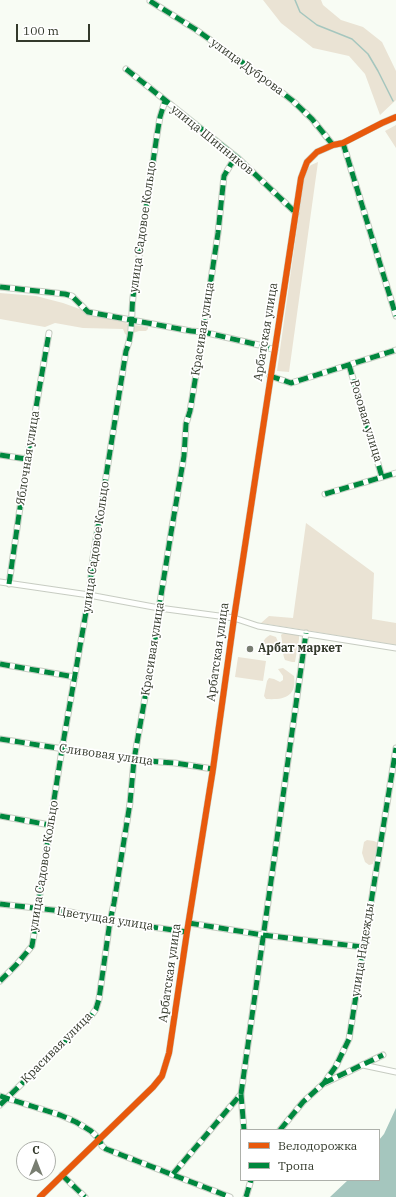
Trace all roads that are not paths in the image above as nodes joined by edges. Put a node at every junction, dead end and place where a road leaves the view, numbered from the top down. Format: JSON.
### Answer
{"nodes":[{"id":1,"x":150,"y":1,"type":"dead end"},
{"id":2,"x":126,"y":70,"type":"dead end"},
{"id":3,"x":165,"y":101,"type":"junction"},
{"id":4,"x":396,"y":117,"type":"edge"},
{"id":5,"x":343,"y":143,"type":"junction"},
{"id":6,"x":333,"y":145,"type":"junction"},
{"id":7,"x":239,"y":160,"type":"junction"},
{"id":8,"x":296,"y":213,"type":"junction"},
{"id":9,"x":0,"y":287,"type":"edge"},
{"id":10,"x":396,"y":316,"type":"edge"},
{"id":11,"x":132,"y":321,"type":"junction"},
{"id":12,"x":203,"y":332,"type":"junction"},
{"id":13,"x":49,"y":333,"type":"dead end"},
{"id":14,"x":275,"y":350,"type":"junction"},
{"id":15,"x":396,"y":350,"type":"edge"},
{"id":16,"x":349,"y":365,"type":"junction"},
{"id":17,"x":270,"y":376,"type":"junction"},
{"id":18,"x":0,"y":454,"type":"edge"},
{"id":19,"x":27,"y":458,"type":"junction"},
{"id":20,"x":396,"y":473,"type":"edge"},
{"id":21,"x":382,"y":477,"type":"junction"},
{"id":22,"x":325,"y":494,"type":"dead end"},
{"id":23,"x":0,"y":582,"type":"edge"},
{"id":24,"x":8,"y":584,"type":"junction"},
{"id":25,"x":89,"y":595,"type":"junction"},
{"id":26,"x":159,"y":608,"type":"junction"},
{"id":27,"x":234,"y":618,"type":"junction"},
{"id":28,"x":306,"y":634,"type":"junction"},
{"id":29,"x":396,"y":648,"type":"edge"},
{"id":30,"x":0,"y":664,"type":"edge"},
{"id":31,"x":75,"y":677,"type":"junction"},
{"id":32,"x":0,"y":739,"type":"edge"},
{"id":33,"x":396,"y":748,"type":"edge"},
{"id":34,"x":62,"y":749,"type":"junction"},
{"id":35,"x":134,"y":760,"type":"junction"},
{"id":36,"x":213,"y":769,"type":"junction"},
{"id":37,"x":0,"y":816,"type":"edge"},
{"id":38,"x":50,"y":824,"type":"junction"},
{"id":39,"x":0,"y":904,"type":"edge"},
{"id":40,"x":38,"y":909,"type":"junction"},
{"id":41,"x":110,"y":921,"type":"junction"},
{"id":42,"x":189,"y":923,"type":"junction"},
{"id":43,"x":187,"y":932,"type":"junction"},
{"id":44,"x":263,"y":935,"type":"junction"},
{"id":45,"x":363,"y":947,"type":"junction"},
{"id":46,"x":0,"y":981,"type":"edge"},
{"id":47,"x":382,"y":1054,"type":"dead end"},
{"id":48,"x":364,"y":1065,"type":"junction"},
{"id":49,"x":396,"y":1072,"type":"edge"},
{"id":50,"x":324,"y":1083,"type":"junction"},
{"id":51,"x":241,"y":1094,"type":"junction"},
{"id":52,"x":0,"y":1096,"type":"edge"},
{"id":53,"x":7,"y":1098,"type":"junction"},
{"id":54,"x":0,"y":1106,"type":"edge"},
{"id":55,"x":244,"y":1129,"type":"edge"},
{"id":56,"x":281,"y":1129,"type":"edge"},
{"id":57,"x":99,"y":1139,"type":"junction"},
{"id":58,"x":173,"y":1174,"type":"junction"},
{"id":59,"x":62,"y":1176,"type":"junction"},
{"id":60,"x":247,"y":1181,"type":"edge"},
{"id":61,"x":251,"y":1181,"type":"edge"},
{"id":62,"x":248,"y":1189,"type":"junction"},
{"id":63,"x":40,"y":1197,"type":"edge"},
{"id":64,"x":85,"y":1197,"type":"edge"},
{"id":65,"x":230,"y":1197,"type":"edge"},
{"id":66,"x":246,"y":1197,"type":"edge"}],
"edges":[{"from":1,"to":6,"type":"street","name":"улица Дуброва"},
{"from":2,"to":3,"type":"street","name":"улица Шинников"},
{"from":3,"to":7,"type":"street","name":"улица Шинников"},
{"from":3,"to":11,"type":"street","name":"улица Садовое Кольцо"},
{"from":4,"to":5,"type":"street","name":"Арбатская улица"},
{"from":5,"to":6,"type":"street","name":"Арбатская улица"},
{"from":5,"to":10,"type":"street"},
{"from":6,"to":8,"type":"street","name":"Арбатская улица"},
{"from":7,"to":8,"type":"street","name":"улица Шинников"},
{"from":7,"to":12,"type":"street","name":"Красивая улица"},
{"from":8,"to":14,"type":"street","name":"Арбатская улица"},
{"from":9,"to":11,"type":"street"},
{"from":11,"to":12,"type":"street"},
{"from":11,"to":25,"type":"street","name":"улица Садовое Кольцо"},
{"from":12,"to":14,"type":"street"},
{"from":12,"to":26,"type":"street","name":"Красивая улица"},
{"from":13,"to":19,"type":"street","name":"Яблочная улица"},
{"from":14,"to":17,"type":"street","name":"Арбатская улица"},
{"from":15,"to":16,"type":"street"},
{"from":16,"to":17,"type":"street"},
{"from":16,"to":21,"type":"street","name":"Розовая улица"},
{"from":17,"to":27,"type":"street","name":"Арбатская улица"},
{"from":18,"to":19,"type":"street"},
{"from":19,"to":24,"type":"street","name":"Яблочная улица"},
{"from":20,"to":21,"type":"street"},
{"from":21,"to":22,"type":"street"},
{"from":23,"to":24,"type":"street"},
{"from":24,"to":25,"type":"street"},
{"from":25,"to":26,"type":"street"},
{"from":25,"to":31,"type":"street","name":"улица Садовое Кольцо"},
{"from":26,"to":27,"type":"street"},
{"from":26,"to":35,"type":"street","name":"Красивая улица"},
{"from":27,"to":28,"type":"street"},
{"from":27,"to":36,"type":"street","name":"Арбатская улица"},
{"from":28,"to":29,"type":"street"},
{"from":28,"to":44,"type":"street"},
{"from":30,"to":31,"type":"street"},
{"from":31,"to":34,"type":"street","name":"улица Садовое Кольцо"},
{"from":32,"to":34,"type":"street","name":"Сливовая улица"},
{"from":33,"to":45,"type":"street","name":"улица Надежды"},
{"from":34,"to":35,"type":"street","name":"Сливовая улица"},
{"from":34,"to":38,"type":"street","name":"улица Садовое Кольцо"},
{"from":35,"to":36,"type":"street","name":"Сливовая улица"},
{"from":35,"to":41,"type":"street","name":"Красивая улица"},
{"from":36,"to":42,"type":"street","name":"Арбатская улица"},
{"from":37,"to":38,"type":"street"},
{"from":38,"to":40,"type":"street","name":"улица Садовое Кольцо"},
{"from":39,"to":40,"type":"street","name":"Цветущая улица"},
{"from":40,"to":41,"type":"street","name":"Цветущая улица"},
{"from":40,"to":46,"type":"street","name":"улица Садовое Кольцо"},
{"from":41,"to":43,"type":"street","name":"Цветущая улица"},
{"from":41,"to":53,"type":"street","name":"Красивая улица"},
{"from":42,"to":43,"type":"street","name":"Арбатская улица"},
{"from":42,"to":44,"type":"street"},
{"from":43,"to":57,"type":"street","name":"Арбатская улица"},
{"from":44,"to":45,"type":"street"},
{"from":44,"to":51,"type":"street"},
{"from":45,"to":50,"type":"street","name":"улица Надежды"},
{"from":47,"to":48,"type":"street"},
{"from":48,"to":49,"type":"street"},
{"from":48,"to":50,"type":"street"},
{"from":50,"to":56,"type":"street","name":"улица Надежды"},
{"from":51,"to":55,"type":"street"},
{"from":51,"to":58,"type":"street"},
{"from":52,"to":53,"type":"street"},
{"from":53,"to":54,"type":"street","name":"Красивая улица"},
{"from":53,"to":57,"type":"street"},
{"from":57,"to":58,"type":"street"},
{"from":57,"to":59,"type":"street","name":"Арбатская улица"},
{"from":58,"to":65,"type":"street"},
{"from":59,"to":63,"type":"street","name":"Арбатская улица"},
{"from":59,"to":64,"type":"street"},
{"from":60,"to":62,"type":"street"},
{"from":61,"to":62,"type":"street"},
{"from":62,"to":66,"type":"street"}]}
